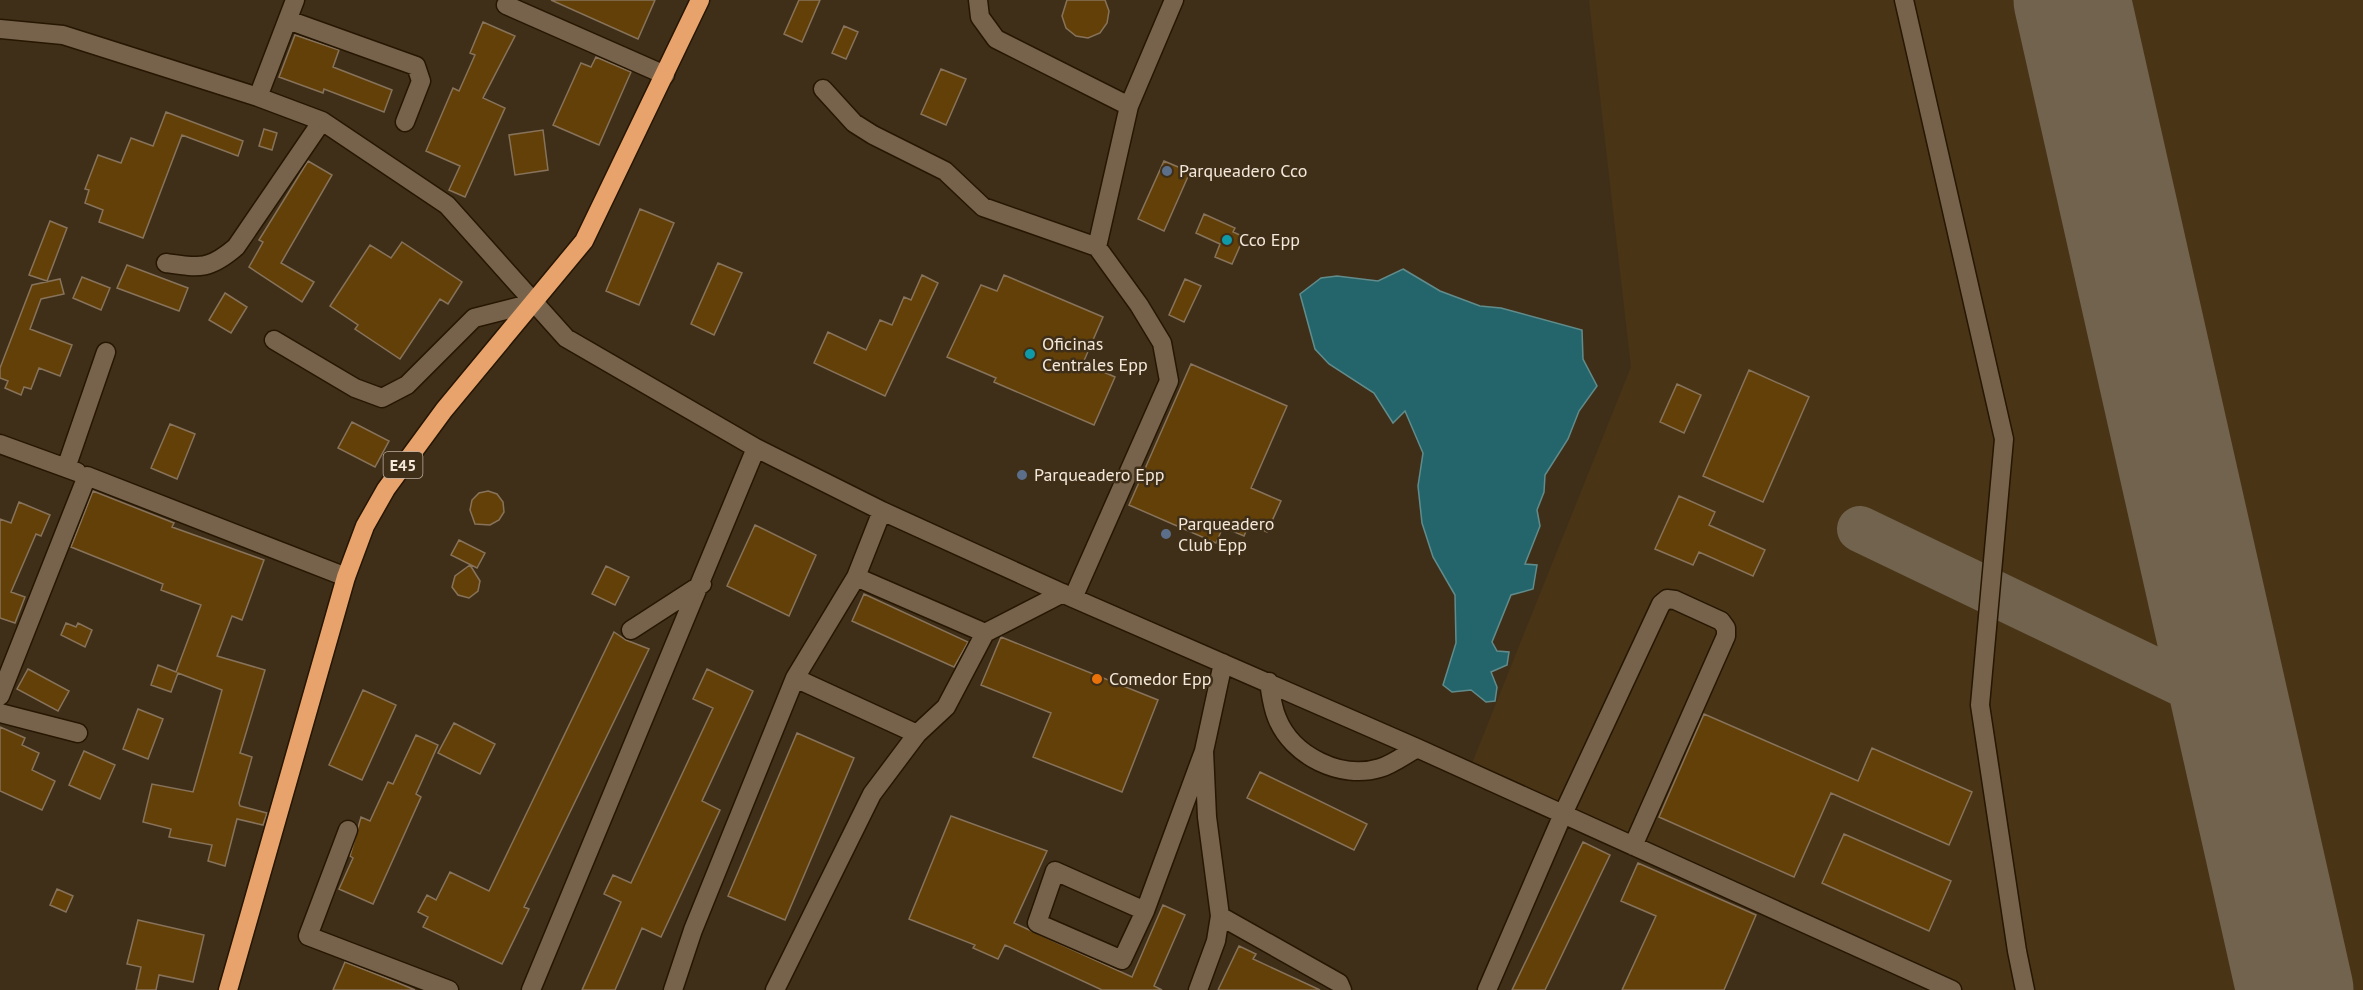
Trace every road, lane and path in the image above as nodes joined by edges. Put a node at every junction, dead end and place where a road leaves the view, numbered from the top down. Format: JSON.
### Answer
{"nodes":[{"id":1,"x":295,"y":0,"type":"edge"},
{"id":2,"x":700,"y":0,"type":"edge"},
{"id":3,"x":978,"y":0,"type":"edge"},
{"id":4,"x":1174,"y":0,"type":"edge"},
{"id":5,"x":1904,"y":0,"type":"edge"},
{"id":6,"x":506,"y":5,"type":"dead end"},
{"id":7,"x":288,"y":20,"type":"junction"},
{"id":8,"x":0,"y":29,"type":"edge"},
{"id":9,"x":665,"y":75,"type":"junction"},
{"id":10,"x":823,"y":89,"type":"dead end"},
{"id":11,"x":258,"y":97,"type":"junction"},
{"id":12,"x":1129,"y":106,"type":"junction"},
{"id":13,"x":322,"y":121,"type":"junction"},
{"id":14,"x":405,"y":122,"type":"dead end"},
{"id":15,"x":1097,"y":247,"type":"junction"},
{"id":16,"x":166,"y":263,"type":"dead end"},
{"id":17,"x":533,"y":303,"type":"junction"},
{"id":18,"x":274,"y":340,"type":"dead end"},
{"id":19,"x":106,"y":352,"type":"dead end"},
{"id":20,"x":0,"y":444,"type":"edge"},
{"id":21,"x":756,"y":448,"type":"junction"},
{"id":22,"x":66,"y":468,"type":"junction"},
{"id":23,"x":87,"y":476,"type":"junction"},
{"id":24,"x":882,"y":511,"type":"junction"},
{"id":25,"x":345,"y":577,"type":"junction"},
{"id":26,"x":856,"y":577,"type":"junction"},
{"id":27,"x":702,"y":584,"type":"junction"},
{"id":28,"x":1068,"y":595,"type":"junction"},
{"id":29,"x":631,"y":630,"type":"dead end"},
{"id":30,"x":985,"y":633,"type":"junction"},
{"id":31,"x":1223,"y":663,"type":"junction"},
{"id":32,"x":795,"y":678,"type":"junction"},
{"id":33,"x":1269,"y":682,"type":"junction"},
{"id":34,"x":0,"y":696,"type":"edge"},
{"id":35,"x":0,"y":713,"type":"edge"},
{"id":36,"x":78,"y":733,"type":"dead end"},
{"id":37,"x":917,"y":734,"type":"junction"},
{"id":38,"x":1417,"y":748,"type":"junction"},
{"id":39,"x":1204,"y":751,"type":"junction"},
{"id":40,"x":1563,"y":814,"type":"junction"},
{"id":41,"x":348,"y":830,"type":"dead end"},
{"id":42,"x":1633,"y":846,"type":"junction"},
{"id":43,"x":1145,"y":911,"type":"junction"},
{"id":44,"x":1220,"y":916,"type":"junction"},
{"id":45,"x":1948,"y":989,"type":"edge"},
{"id":46,"x":228,"y":990,"type":"edge"},
{"id":47,"x":448,"y":990,"type":"edge"},
{"id":48,"x":531,"y":990,"type":"edge"},
{"id":49,"x":673,"y":990,"type":"edge"},
{"id":50,"x":775,"y":990,"type":"edge"},
{"id":51,"x":1198,"y":990,"type":"edge"},
{"id":52,"x":1342,"y":990,"type":"edge"},
{"id":53,"x":1487,"y":990,"type":"edge"},
{"id":54,"x":2025,"y":990,"type":"edge"}],
"edges":[{"from":1,"to":7,"type":"street"},
{"from":2,"to":9,"type":"highway","number":"E45"},
{"from":3,"to":12,"type":"street"},
{"from":4,"to":12,"type":"street"},
{"from":5,"to":54,"type":"street"},
{"from":6,"to":9,"type":"street"},
{"from":7,"to":11,"type":"street"},
{"from":7,"to":14,"type":"street"},
{"from":8,"to":11,"type":"street"},
{"from":9,"to":17,"type":"highway","number":"E45"},
{"from":10,"to":15,"type":"street"},
{"from":11,"to":13,"type":"street"},
{"from":12,"to":15,"type":"street"},
{"from":13,"to":16,"type":"street"},
{"from":13,"to":17,"type":"street"},
{"from":15,"to":28,"type":"street"},
{"from":17,"to":18,"type":"street"},
{"from":17,"to":21,"type":"street"},
{"from":17,"to":25,"type":"highway","number":"E45"},
{"from":19,"to":22,"type":"street"},
{"from":20,"to":22,"type":"street"},
{"from":21,"to":24,"type":"street"},
{"from":21,"to":27,"type":"street"},
{"from":22,"to":23,"type":"street"},
{"from":23,"to":25,"type":"street"},
{"from":23,"to":34,"type":"street"},
{"from":24,"to":26,"type":"street"},
{"from":24,"to":28,"type":"street"},
{"from":25,"to":46,"type":"highway","number":"E45"},
{"from":26,"to":30,"type":"street"},
{"from":26,"to":32,"type":"street"},
{"from":27,"to":29,"type":"street"},
{"from":27,"to":48,"type":"street"},
{"from":28,"to":30,"type":"street"},
{"from":28,"to":31,"type":"street"},
{"from":30,"to":37,"type":"street"},
{"from":31,"to":33,"type":"street"},
{"from":31,"to":39,"type":"street"},
{"from":32,"to":37,"type":"street"},
{"from":32,"to":49,"type":"street"},
{"from":33,"to":38,"type":"street"},
{"from":33,"to":38,"type":"street"},
{"from":35,"to":36,"type":"street"},
{"from":37,"to":50,"type":"street"},
{"from":38,"to":40,"type":"street"},
{"from":39,"to":43,"type":"street"},
{"from":39,"to":44,"type":"street"},
{"from":40,"to":42,"type":"street"},
{"from":40,"to":42,"type":"street"},
{"from":40,"to":53,"type":"street"},
{"from":41,"to":47,"type":"street"},
{"from":42,"to":45,"type":"street"},
{"from":43,"to":43,"type":"street"},
{"from":44,"to":51,"type":"street"},
{"from":44,"to":52,"type":"street"}]}
